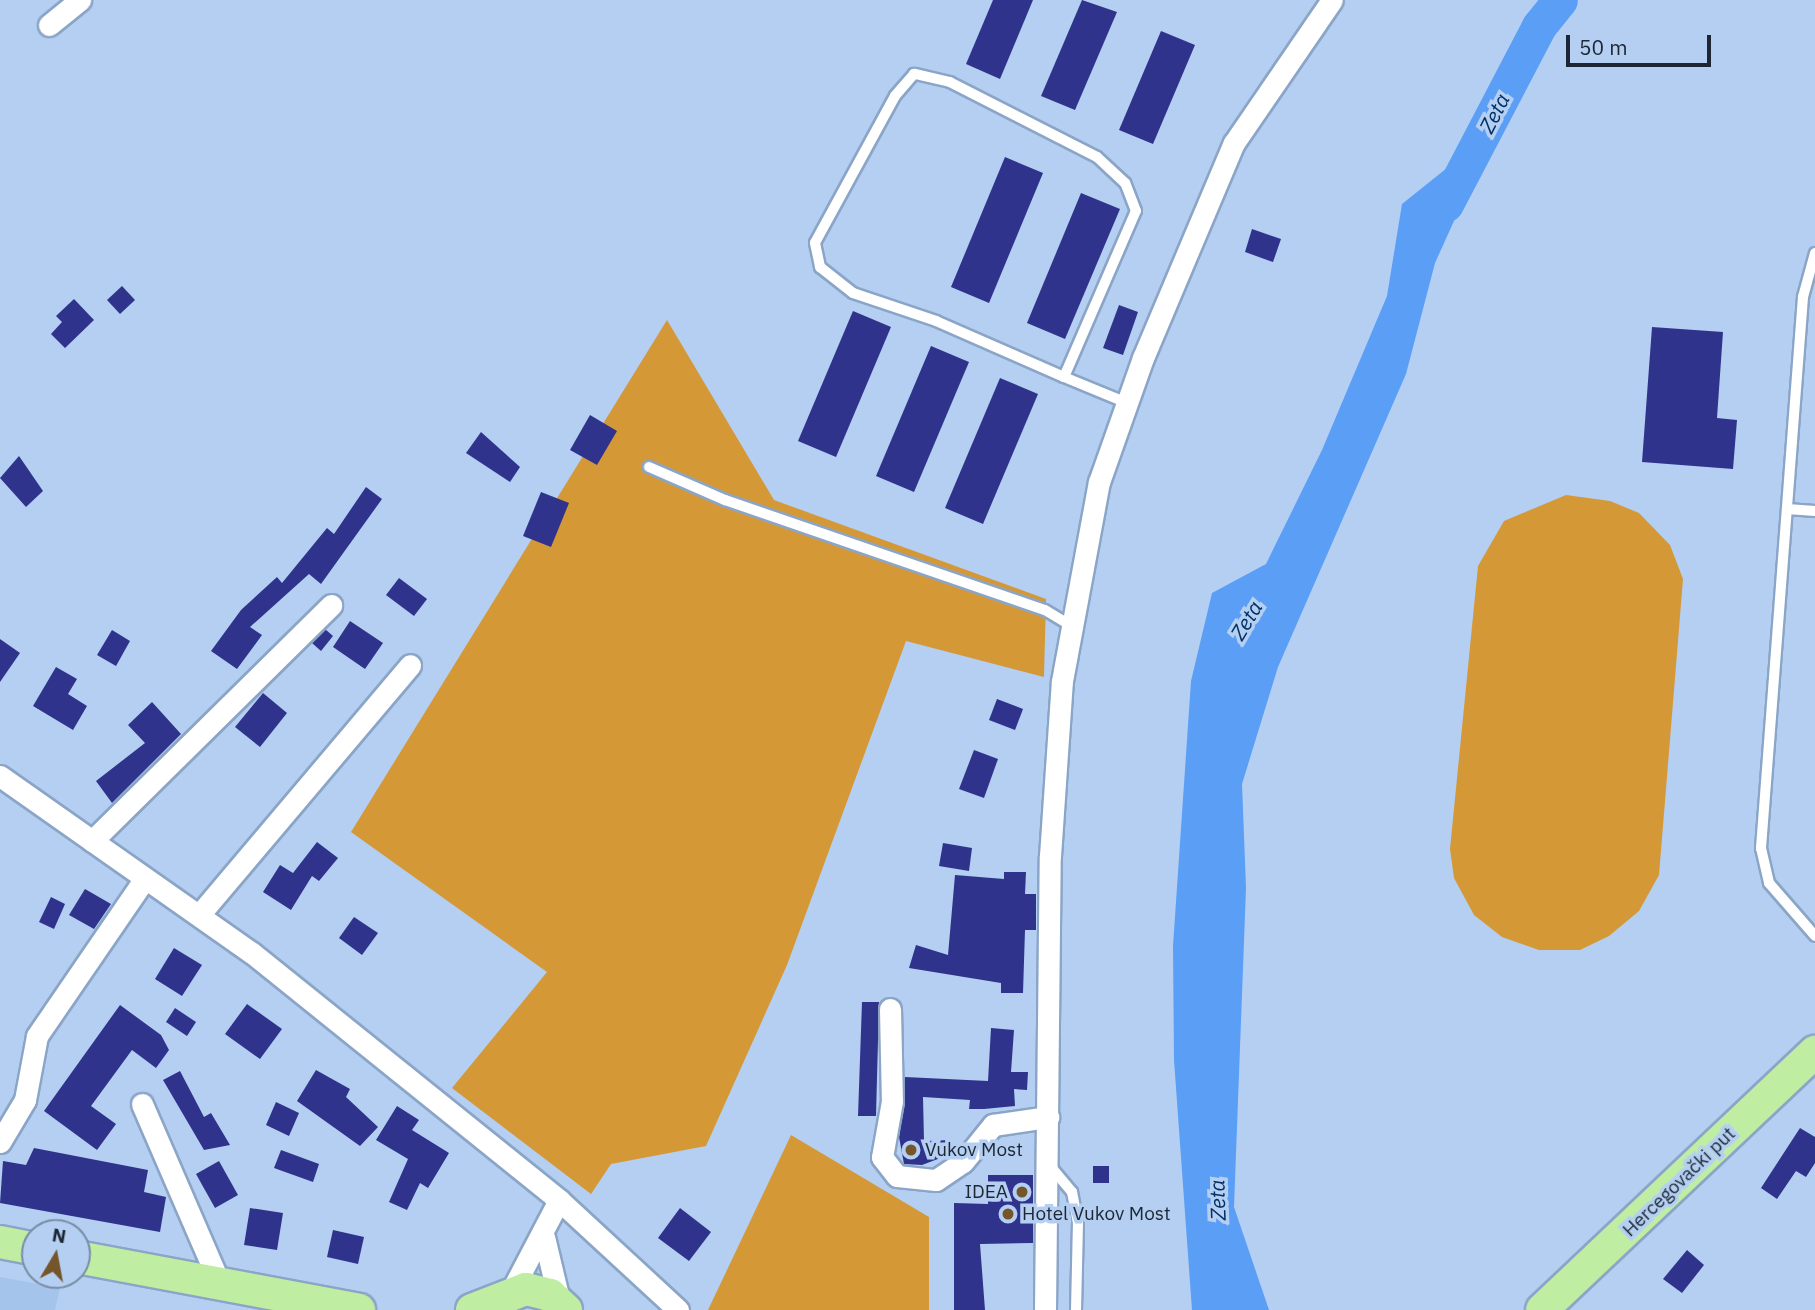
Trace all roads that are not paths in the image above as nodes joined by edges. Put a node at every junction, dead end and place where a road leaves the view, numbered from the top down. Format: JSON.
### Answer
{"nodes":[{"id":1,"x":80,"y":0,"type":"edge"},
{"id":2,"x":1332,"y":0,"type":"edge"},
{"id":3,"x":49,"y":25,"type":"dead end"},
{"id":4,"x":1815,"y":253,"type":"edge"},
{"id":5,"x":1064,"y":377,"type":"junction"},
{"id":6,"x":1127,"y":403,"type":"junction"},
{"id":7,"x":649,"y":467,"type":"dead end"},
{"id":8,"x":1787,"y":509,"type":"junction"},
{"id":9,"x":1815,"y":511,"type":"edge"},
{"id":10,"x":331,"y":605,"type":"dead end"},
{"id":11,"x":1072,"y":626,"type":"junction"},
{"id":12,"x":410,"y":665,"type":"dead end"},
{"id":13,"x":0,"y":776,"type":"edge"},
{"id":14,"x":92,"y":841,"type":"junction"},
{"id":15,"x":145,"y":878,"type":"junction"},
{"id":16,"x":199,"y":915,"type":"junction"},
{"id":17,"x":1815,"y":936,"type":"edge"},
{"id":18,"x":890,"y":1009,"type":"dead end"},
{"id":19,"x":1815,"y":1052,"type":"edge"},
{"id":20,"x":142,"y":1104,"type":"dead end"},
{"id":21,"x":1048,"y":1117,"type":"junction"},
{"id":22,"x":0,"y":1142,"type":"edge"},
{"id":23,"x":1051,"y":1167,"type":"junction"},
{"id":24,"x":559,"y":1200,"type":"junction"},
{"id":25,"x":544,"y":1237,"type":"junction"},
{"id":26,"x":0,"y":1242,"type":"edge"},
{"id":27,"x":21,"y":1246,"type":"edge"},
{"id":28,"x":91,"y":1260,"type":"edge"},
{"id":29,"x":220,"y":1284,"type":"junction"},
{"id":30,"x":512,"y":1290,"type":"junction"},
{"id":31,"x":562,"y":1305,"type":"edge"},
{"id":32,"x":480,"y":1309,"type":"edge"},
{"id":33,"x":359,"y":1310,"type":"edge"},
{"id":34,"x":678,"y":1310,"type":"edge"},
{"id":35,"x":1045,"y":1310,"type":"edge"},
{"id":36,"x":1076,"y":1310,"type":"edge"},
{"id":37,"x":1542,"y":1310,"type":"edge"}],
"edges":[{"from":1,"to":3,"type":"street"},
{"from":2,"to":6,"type":"street"},
{"from":4,"to":8,"type":"lane"},
{"from":5,"to":5,"type":"lane"},
{"from":5,"to":6,"type":"lane"},
{"from":6,"to":11,"type":"street"},
{"from":7,"to":11,"type":"lane"},
{"from":8,"to":9,"type":"lane"},
{"from":8,"to":17,"type":"lane"},
{"from":10,"to":14,"type":"street"},
{"from":11,"to":21,"type":"street"},
{"from":12,"to":16,"type":"street"},
{"from":13,"to":14,"type":"street"},
{"from":14,"to":15,"type":"street"},
{"from":15,"to":16,"type":"street"},
{"from":15,"to":22,"type":"street"},
{"from":16,"to":24,"type":"street"},
{"from":18,"to":21,"type":"street"},
{"from":19,"to":37,"type":"main road","name":"Hercegovački put"},
{"from":20,"to":29,"type":"street"},
{"from":21,"to":23,"type":"street"},
{"from":23,"to":35,"type":"street"},
{"from":23,"to":36,"type":"lane"},
{"from":24,"to":25,"type":"street"},
{"from":24,"to":34,"type":"street"},
{"from":25,"to":30,"type":"street"},
{"from":25,"to":31,"type":"street"},
{"from":26,"to":27,"type":"main road"},
{"from":28,"to":29,"type":"main road"},
{"from":29,"to":33,"type":"main road"},
{"from":30,"to":31,"type":"main road"},
{"from":30,"to":32,"type":"main road"}]}
